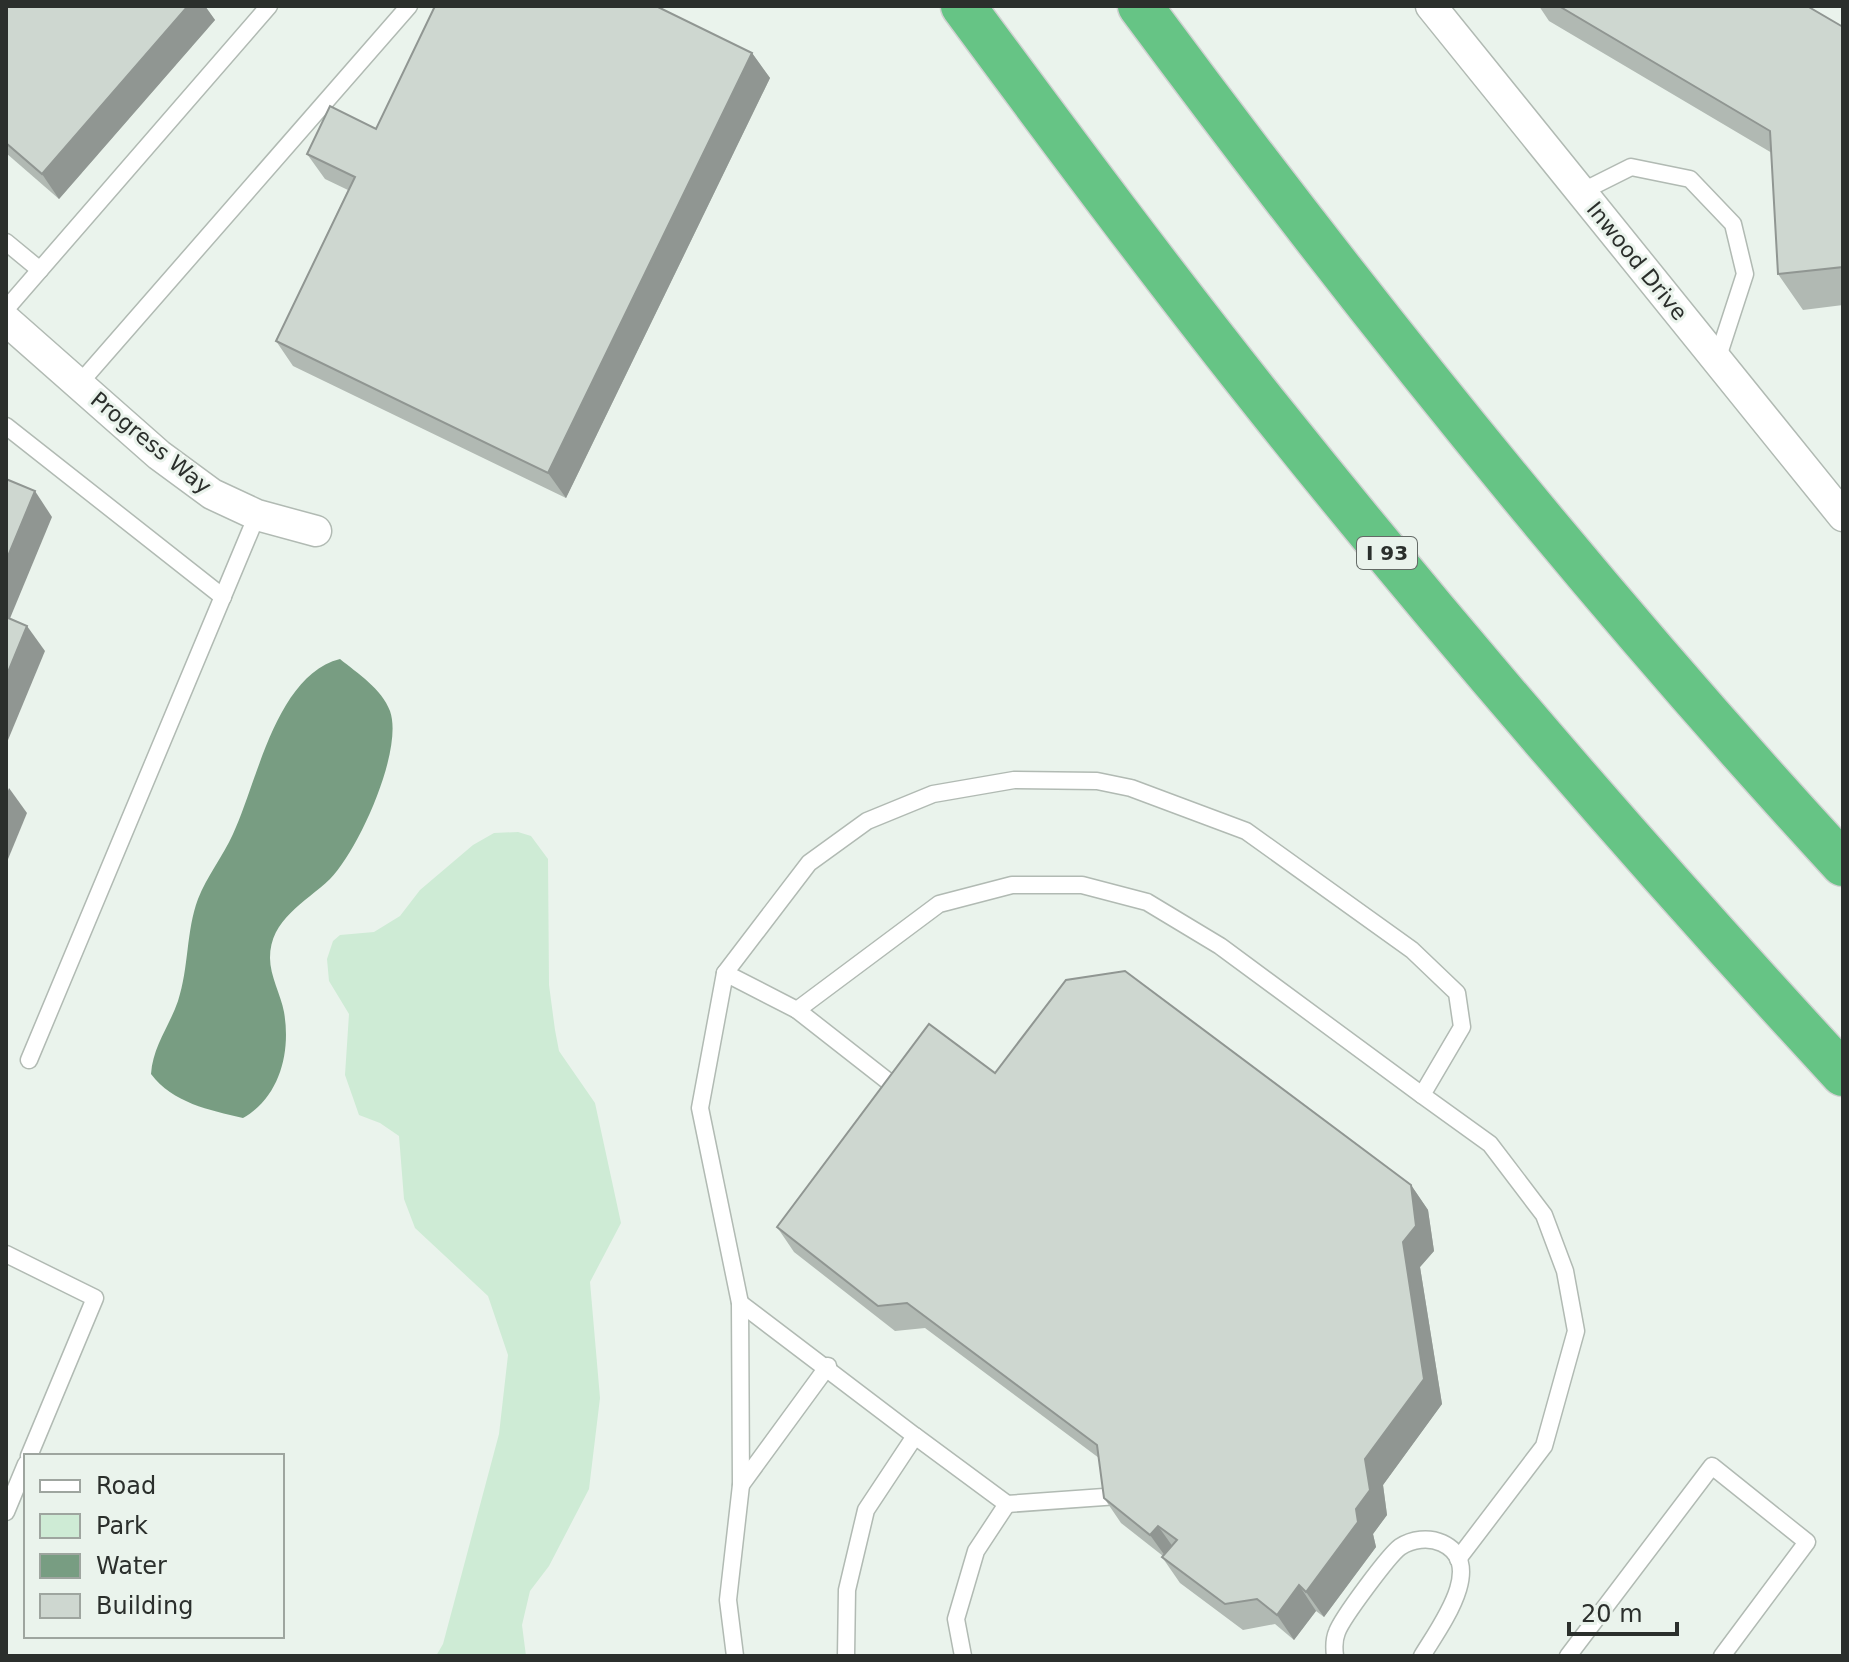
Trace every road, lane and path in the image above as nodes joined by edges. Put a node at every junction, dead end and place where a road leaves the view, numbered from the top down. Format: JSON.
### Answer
{"nodes":[{"id":1,"x":269,"y":6,"type":"edge"},
{"id":2,"x":409,"y":6,"type":"edge"},
{"id":3,"x":963,"y":6,"type":"edge"},
{"id":4,"x":1140,"y":6,"type":"edge"},
{"id":5,"x":1431,"y":6,"type":"edge"},
{"id":6,"x":1581,"y":192,"type":"junction"},
{"id":7,"x":6,"y":242,"type":"edge"},
{"id":8,"x":40,"y":270,"type":"junction"},
{"id":9,"x":6,"y":309,"type":"edge"},
{"id":10,"x":6,"y":320,"type":"edge"},
{"id":11,"x":1717,"y":360,"type":"junction"},
{"id":12,"x":79,"y":384,"type":"junction"},
{"id":13,"x":6,"y":426,"type":"edge"},
{"id":14,"x":257,"y":515,"type":"junction"},
{"id":15,"x":1843,"y":516,"type":"edge"},
{"id":16,"x":316,"y":531,"type":"dead end"},
{"id":17,"x":223,"y":597,"type":"junction"},
{"id":18,"x":1843,"y":864,"type":"edge"},
{"id":19,"x":725,"y":973,"type":"junction"},
{"id":20,"x":797,"y":1010,"type":"junction"},
{"id":21,"x":29,"y":1060,"type":"dead end"},
{"id":22,"x":1843,"y":1074,"type":"edge"},
{"id":23,"x":1422,"y":1095,"type":"junction"},
{"id":24,"x":910,"y":1099,"type":"edge"},
{"id":25,"x":6,"y":1254,"type":"edge"},
{"id":26,"x":740,"y":1303,"type":"junction"},
{"id":27,"x":828,"y":1366,"type":"junction"},
{"id":28,"x":915,"y":1436,"type":"junction"},
{"id":29,"x":30,"y":1454,"type":"edge"},
{"id":30,"x":24,"y":1469,"type":"edge"},
{"id":31,"x":741,"y":1485,"type":"junction"},
{"id":32,"x":1118,"y":1496,"type":"edge"},
{"id":33,"x":1007,"y":1504,"type":"junction"},
{"id":34,"x":6,"y":1512,"type":"edge"},
{"id":35,"x":1458,"y":1559,"type":"junction"},
{"id":36,"x":735,"y":1656,"type":"edge"},
{"id":37,"x":846,"y":1656,"type":"edge"},
{"id":38,"x":963,"y":1656,"type":"edge"},
{"id":39,"x":1335,"y":1656,"type":"edge"},
{"id":40,"x":1422,"y":1656,"type":"edge"},
{"id":41,"x":1568,"y":1656,"type":"edge"},
{"id":42,"x":1722,"y":1656,"type":"edge"}],
"edges":[{"from":1,"to":8,"type":"lane"},
{"from":2,"to":12,"type":"lane"},
{"from":3,"to":22,"type":"highway","number":"I 93"},
{"from":4,"to":18,"type":"highway"},
{"from":5,"to":6,"type":"street","name":"Inwood Drive"},
{"from":6,"to":11,"type":"street","name":"Inwood Drive"},
{"from":6,"to":11,"type":"lane"},
{"from":7,"to":8,"type":"lane"},
{"from":8,"to":9,"type":"lane"},
{"from":10,"to":12,"type":"street","name":"Progress Way"},
{"from":11,"to":15,"type":"street","name":"Inwood Drive"},
{"from":12,"to":14,"type":"street","name":"Progress Way"},
{"from":13,"to":17,"type":"lane"},
{"from":14,"to":16,"type":"street","name":"Progress Way"},
{"from":14,"to":17,"type":"lane"},
{"from":17,"to":21,"type":"lane"},
{"from":19,"to":20,"type":"lane"},
{"from":19,"to":23,"type":"lane"},
{"from":19,"to":26,"type":"lane"},
{"from":20,"to":23,"type":"lane"},
{"from":20,"to":24,"type":"lane"},
{"from":23,"to":35,"type":"lane"},
{"from":25,"to":29,"type":"lane"},
{"from":26,"to":27,"type":"lane"},
{"from":26,"to":31,"type":"lane"},
{"from":27,"to":28,"type":"lane"},
{"from":27,"to":31,"type":"lane"},
{"from":28,"to":33,"type":"lane"},
{"from":28,"to":37,"type":"lane"},
{"from":30,"to":34,"type":"lane"},
{"from":31,"to":36,"type":"lane"},
{"from":32,"to":33,"type":"lane"},
{"from":33,"to":38,"type":"lane"},
{"from":35,"to":39,"type":"lane"},
{"from":35,"to":40,"type":"lane"},
{"from":41,"to":42,"type":"lane"}]}
